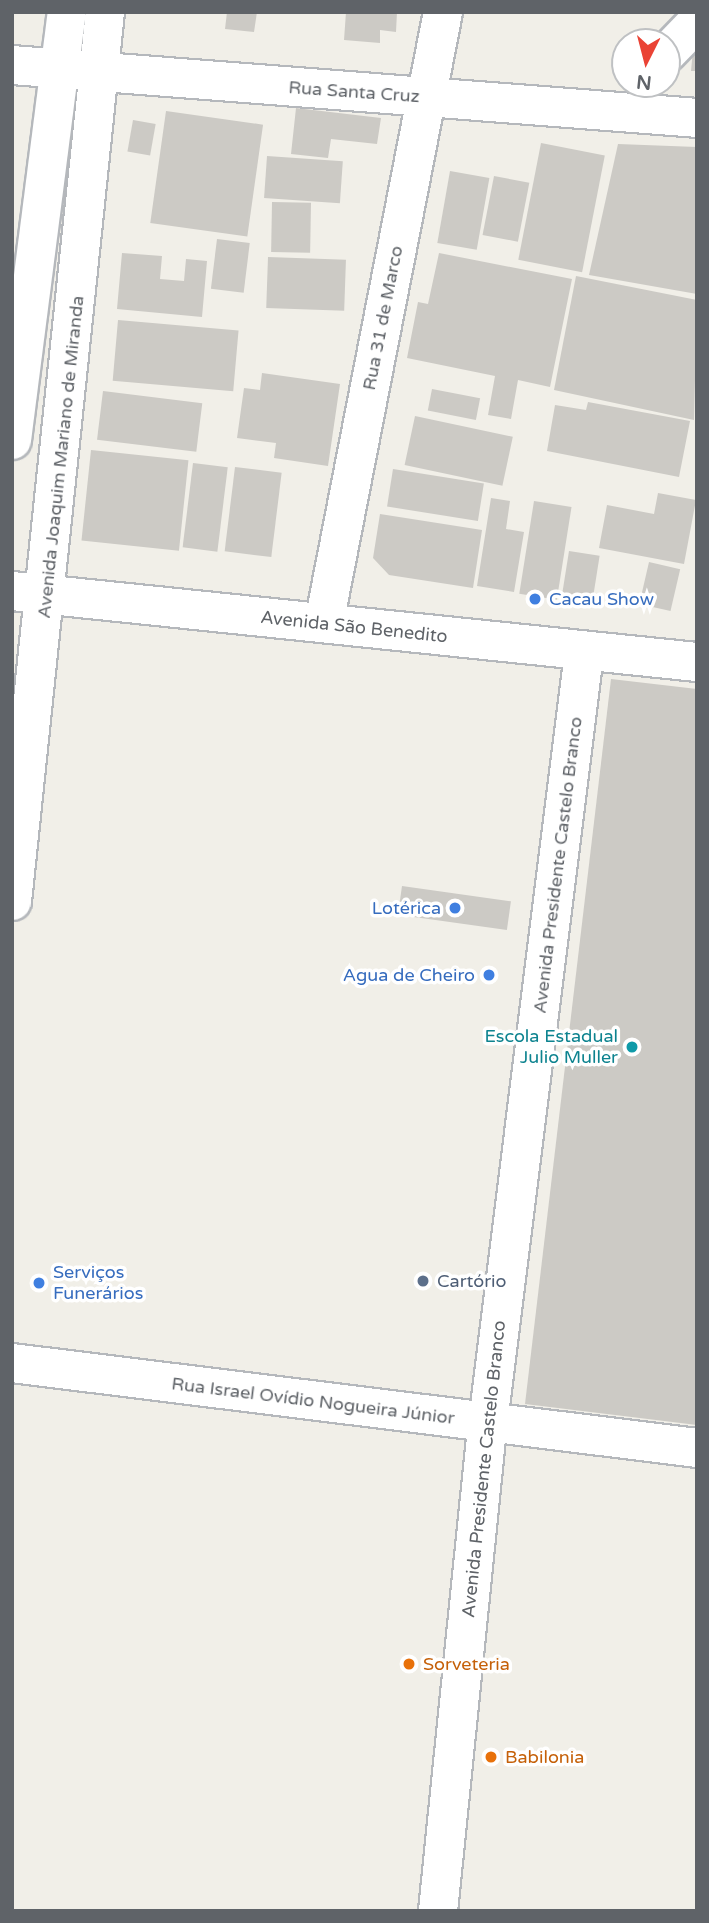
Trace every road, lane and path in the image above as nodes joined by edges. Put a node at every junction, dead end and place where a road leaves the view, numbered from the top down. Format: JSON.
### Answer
{"nodes":[{"id":1,"x":67,"y":12,"type":"edge"},
{"id":2,"x":105,"y":12,"type":"edge"},
{"id":3,"x":443,"y":12,"type":"edge"},
{"id":4,"x":697,"y":22,"type":"edge"},
{"id":5,"x":681,"y":39,"type":"edge"},
{"id":6,"x":12,"y":65,"type":"edge"},
{"id":7,"x":58,"y":69,"type":"junction"},
{"id":8,"x":98,"y":73,"type":"junction"},
{"id":9,"x":426,"y":97,"type":"junction"},
{"id":10,"x":611,"y":97,"type":"edge"},
{"id":11,"x":627,"y":98,"type":"edge"},
{"id":12,"x":697,"y":118,"type":"edge"},
{"id":13,"x":12,"y":440,"type":"edge"},
{"id":14,"x":30,"y":593,"type":"edge"},
{"id":15,"x":324,"y":623,"type":"junction"},
{"id":16,"x":584,"y":653,"type":"junction"},
{"id":17,"x":697,"y":662,"type":"edge"},
{"id":18,"x":12,"y":901,"type":"edge"},
{"id":19,"x":12,"y":1363,"type":"edge"},
{"id":20,"x":488,"y":1422,"type":"junction"},
{"id":21,"x":697,"y":1448,"type":"edge"},
{"id":22,"x":438,"y":1911,"type":"edge"}],
"edges":[{"from":1,"to":7,"type":"street"},
{"from":2,"to":8,"type":"street","name":"Avenida Joaquim Mariano de Miranda"},
{"from":3,"to":9,"type":"street","name":"Rua 31 de Marco"},
{"from":4,"to":5,"type":"street"},
{"from":6,"to":7,"type":"street","name":"Rua Santa Cruz"},
{"from":7,"to":8,"type":"street","name":"Rua Santa Cruz"},
{"from":7,"to":13,"type":"street"},
{"from":8,"to":9,"type":"street","name":"Rua Santa Cruz"},
{"from":8,"to":14,"type":"street","name":"Avenida Joaquim Mariano de Miranda"},
{"from":9,"to":10,"type":"street","name":"Rua Santa Cruz"},
{"from":9,"to":15,"type":"street","name":"Rua 31 de Marco"},
{"from":11,"to":12,"type":"street","name":"Rua Santa Cruz"},
{"from":14,"to":15,"type":"street","name":"Avenida São Benedito"},
{"from":14,"to":18,"type":"street","name":"Avenida Joaquim Mariano de Miranda"},
{"from":15,"to":16,"type":"street","name":"Avenida São Benedito"},
{"from":16,"to":17,"type":"street","name":"Avenida São Benedito"},
{"from":16,"to":20,"type":"street","name":"Avenida Presidente Castelo Branco"},
{"from":19,"to":20,"type":"street","name":"Rua Israel Ovídio Nogueira Júnior"},
{"from":20,"to":21,"type":"street","name":"Rua Israel Ovídio Nogueira Júnior"},
{"from":20,"to":22,"type":"street","name":"Avenida Presidente Castelo Branco"}]}
